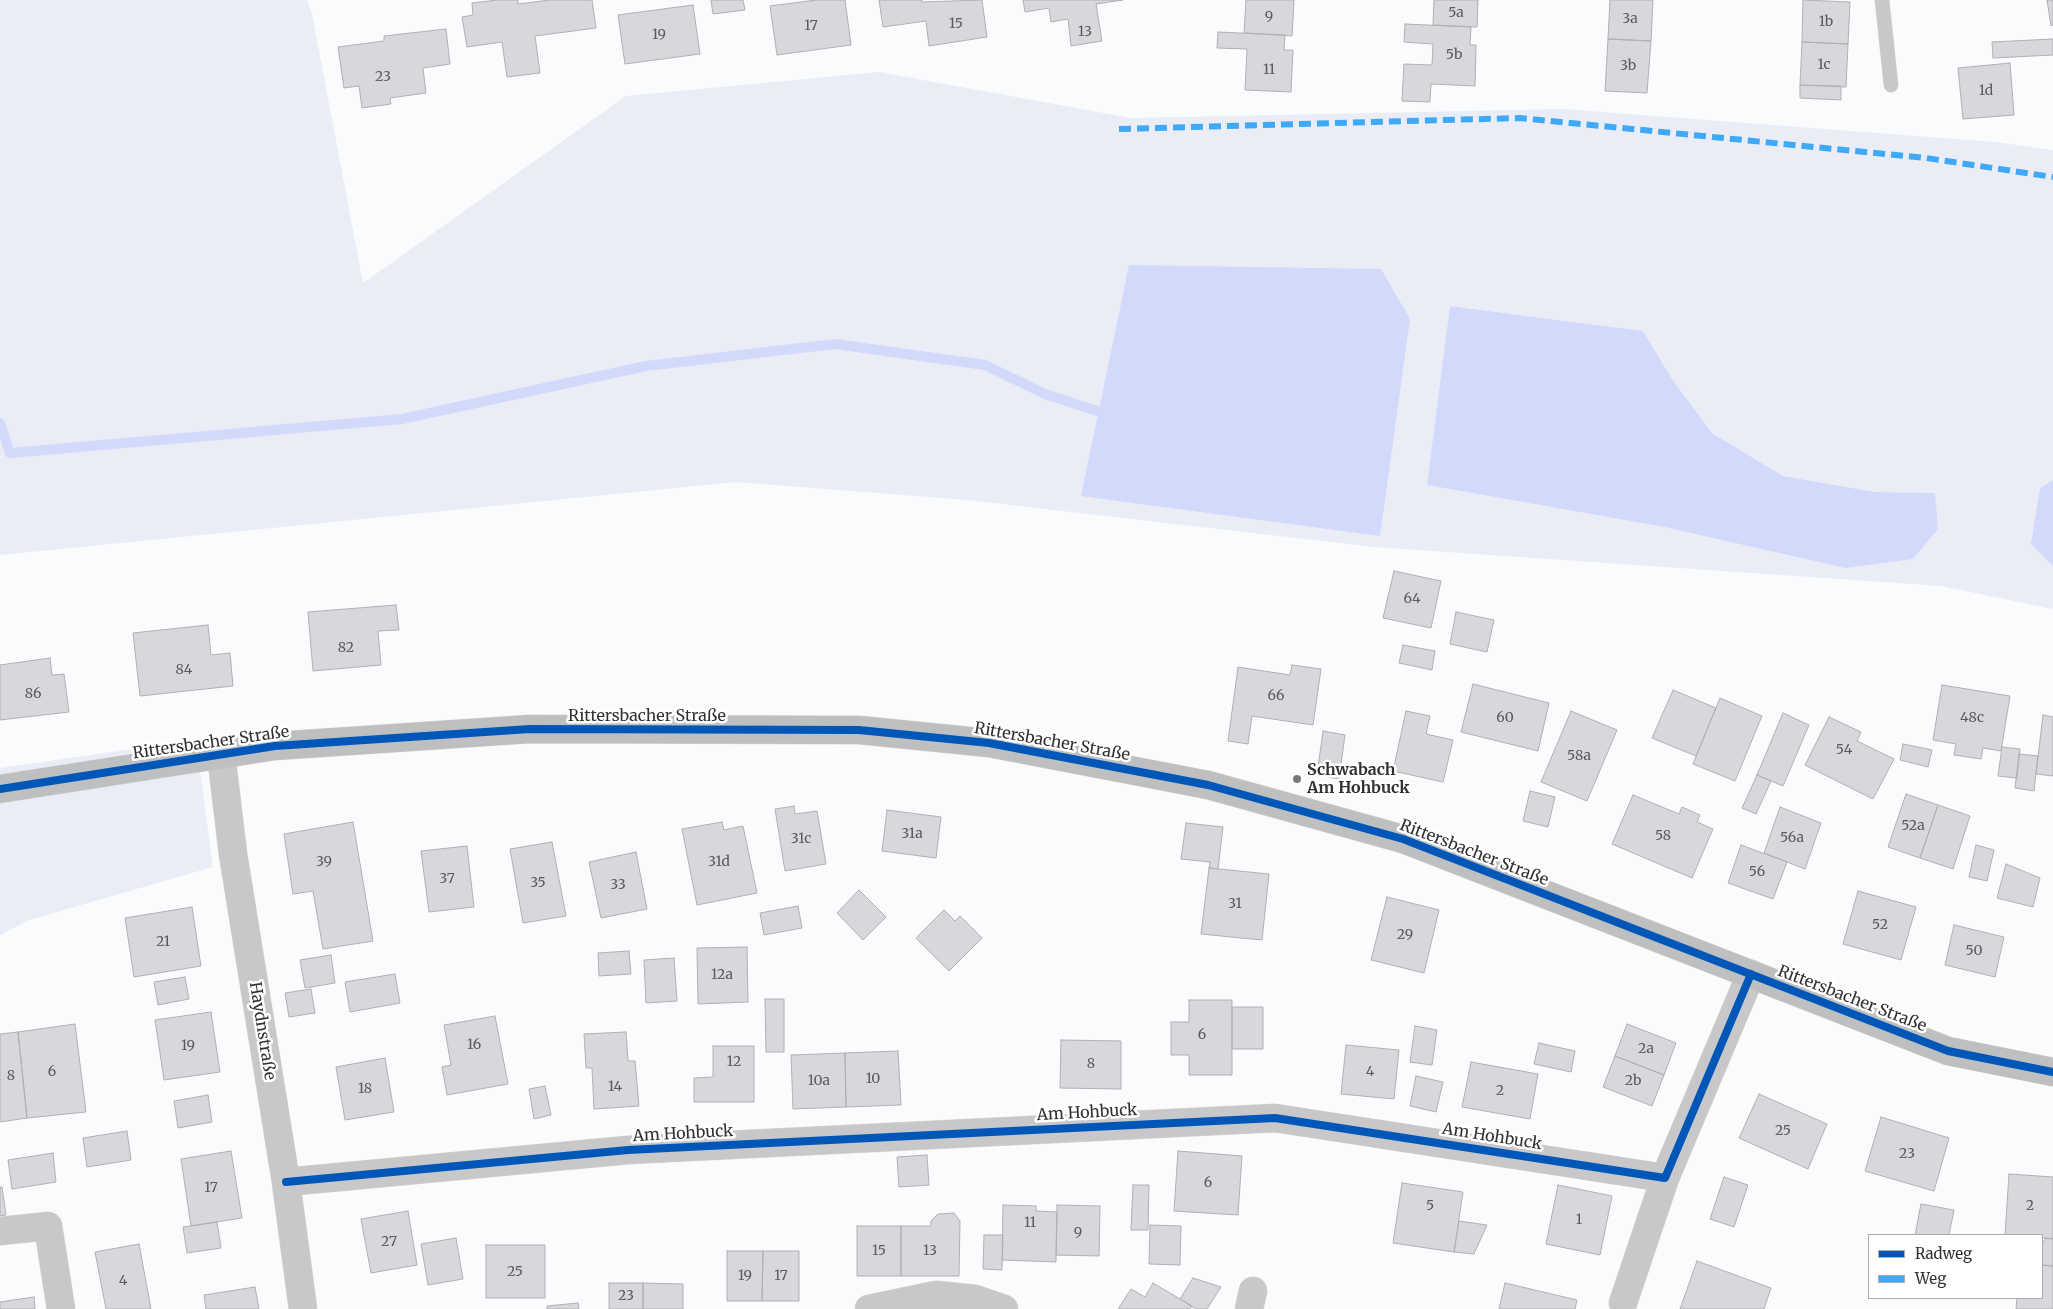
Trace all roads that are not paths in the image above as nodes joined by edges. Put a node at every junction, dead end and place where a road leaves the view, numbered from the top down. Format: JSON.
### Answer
{"nodes":[{"id":1,"x":1882,"y":0,"type":"edge"},
{"id":2,"x":1891,"y":85,"type":"dead end"},
{"id":3,"x":221,"y":754,"type":"junction"},
{"id":4,"x":0,"y":789,"type":"edge"},
{"id":5,"x":1751,"y":974,"type":"junction"},
{"id":6,"x":2053,"y":1072,"type":"edge"},
{"id":7,"x":1665,"y":1178,"type":"junction"},
{"id":8,"x":286,"y":1182,"type":"junction"},
{"id":9,"x":0,"y":1231,"type":"edge"},
{"id":10,"x":1622,"y":1303,"type":"dead end"},
{"id":11,"x":60,"y":1309,"type":"edge"},
{"id":12,"x":303,"y":1309,"type":"edge"},
{"id":13,"x":869,"y":1309,"type":"edge"},
{"id":14,"x":1004,"y":1309,"type":"edge"}],
"edges":[{"from":1,"to":2,"type":"lane"},
{"from":3,"to":4,"type":"main road","name":"Rittersbacher Straße"},
{"from":3,"to":5,"type":"main road","name":"Rittersbacher Straße"},
{"from":3,"to":8,"type":"street","name":"Haydnstraße"},
{"from":5,"to":6,"type":"main road","name":"Rittersbacher Straße"},
{"from":5,"to":7,"type":"street"},
{"from":7,"to":8,"type":"street","name":"Am Hohbuck"},
{"from":7,"to":10,"type":"street"},
{"from":8,"to":12,"type":"street","name":"Haydnstraße"},
{"from":9,"to":11,"type":"street"},
{"from":13,"to":14,"type":"street"}]}
